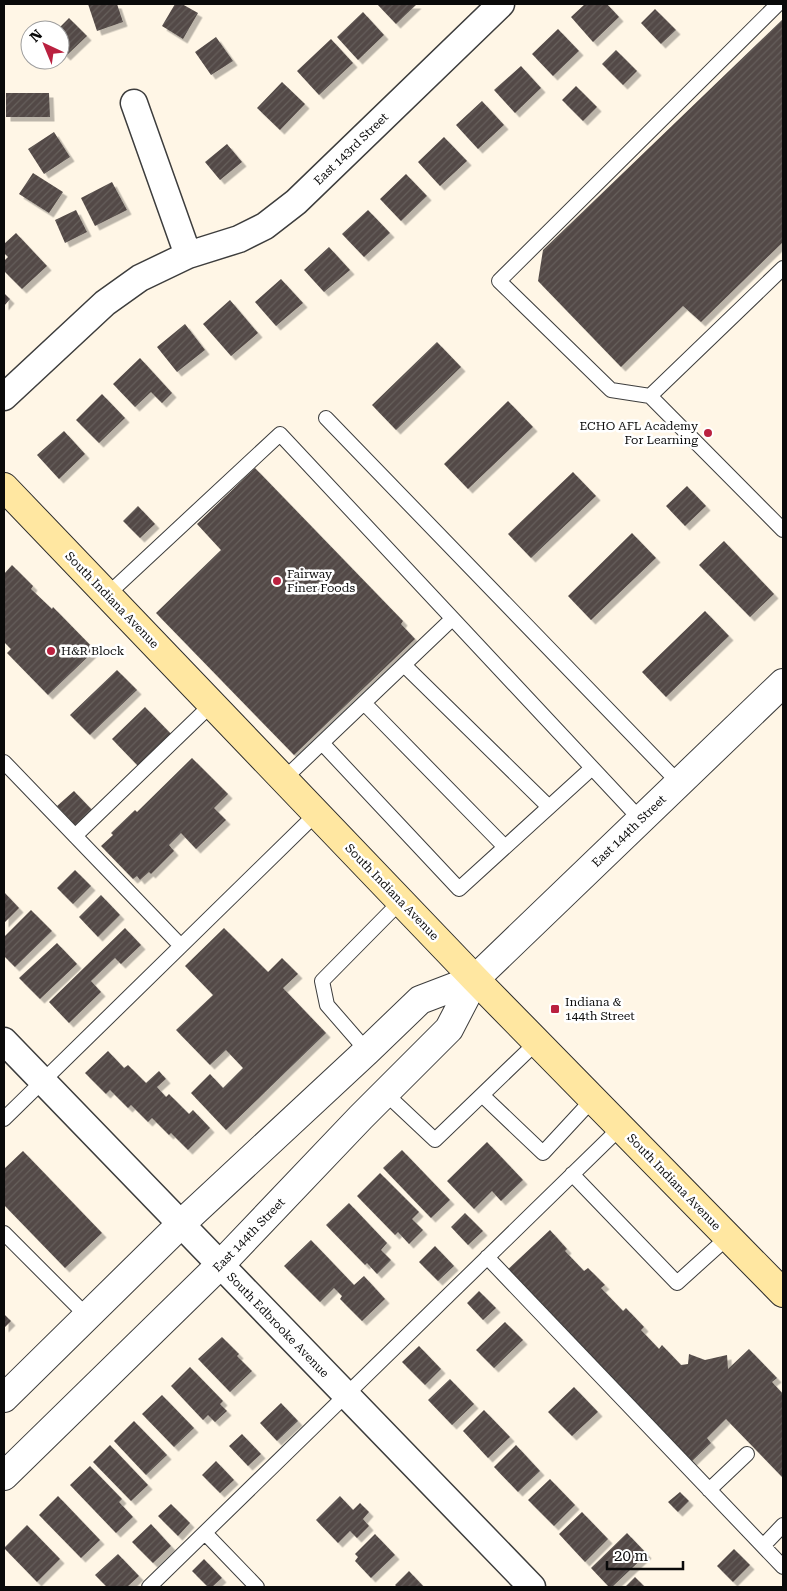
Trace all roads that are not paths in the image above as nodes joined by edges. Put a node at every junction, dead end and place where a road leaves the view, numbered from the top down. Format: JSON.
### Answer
{"nodes":[{"id":1,"x":778,"y":4,"type":"edge"},
{"id":2,"x":493,"y":6,"type":"edge"},
{"id":3,"x":134,"y":103,"type":"dead end"},
{"id":4,"x":188,"y":255,"type":"junction"},
{"id":5,"x":783,"y":268,"type":"edge"},
{"id":6,"x":650,"y":396,"type":"junction"},
{"id":7,"x":4,"y":397,"type":"edge"},
{"id":8,"x":326,"y":418,"type":"dead end"},
{"id":9,"x":4,"y":487,"type":"edge"},
{"id":10,"x":783,"y":530,"type":"edge"},
{"id":11,"x":107,"y":595,"type":"junction"},
{"id":12,"x":452,"y":619,"type":"junction"},
{"id":13,"x":404,"y":665,"type":"junction"},
{"id":14,"x":783,"y":683,"type":"edge"},
{"id":15,"x":364,"y":703,"type":"junction"},
{"id":16,"x":212,"y":704,"type":"junction"},
{"id":17,"x":322,"y":743,"type":"junction"},
{"id":18,"x":4,"y":762,"type":"edge"},
{"id":19,"x":592,"y":768,"type":"junction"},
{"id":20,"x":284,"y":779,"type":"junction"},
{"id":21,"x":679,"y":783,"type":"junction"},
{"id":22,"x":549,"y":807,"type":"junction"},
{"id":23,"x":317,"y":813,"type":"junction"},
{"id":24,"x":641,"y":820,"type":"junction"},
{"id":25,"x":75,"y":836,"type":"junction"},
{"id":26,"x":505,"y":847,"type":"junction"},
{"id":27,"x":401,"y":901,"type":"junction"},
{"id":28,"x":181,"y":946,"type":"junction"},
{"id":29,"x":475,"y":979,"type":"junction"},
{"id":30,"x":4,"y":1041,"type":"edge"},
{"id":31,"x":537,"y":1042,"type":"junction"},
{"id":32,"x":367,"y":1051,"type":"junction"},
{"id":33,"x":42,"y":1081,"type":"junction"},
{"id":34,"x":385,"y":1093,"type":"junction"},
{"id":35,"x":482,"y":1095,"type":"junction"},
{"id":36,"x":594,"y":1100,"type":"junction"},
{"id":37,"x":4,"y":1119,"type":"edge"},
{"id":38,"x":620,"y":1127,"type":"junction"},
{"id":39,"x":572,"y":1174,"type":"junction"},
{"id":40,"x":180,"y":1224,"type":"junction"},
{"id":41,"x":4,"y":1233,"type":"edge"},
{"id":42,"x":728,"y":1237,"type":"junction"},
{"id":43,"x":487,"y":1257,"type":"junction"},
{"id":44,"x":220,"y":1265,"type":"junction"},
{"id":45,"x":783,"y":1293,"type":"edge"},
{"id":46,"x":86,"y":1316,"type":"junction"},
{"id":47,"x":346,"y":1395,"type":"junction"},
{"id":48,"x":4,"y":1398,"type":"edge"},
{"id":49,"x":747,"y":1454,"type":"dead end"},
{"id":50,"x":4,"y":1476,"type":"edge"},
{"id":51,"x":709,"y":1490,"type":"junction"},
{"id":52,"x":783,"y":1525,"type":"edge"},
{"id":53,"x":204,"y":1533,"type":"junction"},
{"id":54,"x":762,"y":1546,"type":"junction"},
{"id":55,"x":783,"y":1567,"type":"edge"},
{"id":56,"x":149,"y":1587,"type":"edge"},
{"id":57,"x":257,"y":1587,"type":"edge"},
{"id":58,"x":532,"y":1587,"type":"edge"}],
"edges":[{"from":1,"to":6,"type":"lane"},
{"from":2,"to":4,"type":"street","name":"East 143rd Street"},
{"from":3,"to":4,"type":"street"},
{"from":4,"to":7,"type":"street","name":"East 143rd Street"},
{"from":5,"to":6,"type":"lane"},
{"from":6,"to":10,"type":"lane"},
{"from":8,"to":21,"type":"lane"},
{"from":9,"to":11,"type":"main road","name":"South Indiana Avenue"},
{"from":11,"to":12,"type":"lane"},
{"from":11,"to":16,"type":"main road","name":"South Indiana Avenue"},
{"from":12,"to":13,"type":"lane"},
{"from":12,"to":19,"type":"lane"},
{"from":13,"to":15,"type":"lane"},
{"from":13,"to":22,"type":"lane"},
{"from":14,"to":21,"type":"street","name":"East 144th Street"},
{"from":15,"to":17,"type":"lane"},
{"from":15,"to":26,"type":"lane"},
{"from":16,"to":20,"type":"main road","name":"South Indiana Avenue"},
{"from":16,"to":25,"type":"lane"},
{"from":17,"to":20,"type":"lane"},
{"from":17,"to":26,"type":"lane"},
{"from":18,"to":25,"type":"lane"},
{"from":19,"to":22,"type":"lane"},
{"from":19,"to":24,"type":"lane"},
{"from":20,"to":23,"type":"main road","name":"South Indiana Avenue"},
{"from":21,"to":24,"type":"street","name":"East 144th Street"},
{"from":22,"to":26,"type":"lane"},
{"from":23,"to":27,"type":"main road","name":"South Indiana Avenue"},
{"from":23,"to":28,"type":"lane"},
{"from":24,"to":29,"type":"street","name":"East 144th Street"},
{"from":25,"to":28,"type":"lane"},
{"from":27,"to":29,"type":"main road","name":"South Indiana Avenue"},
{"from":27,"to":32,"type":"lane"},
{"from":28,"to":33,"type":"lane"},
{"from":29,"to":31,"type":"main road","name":"South Indiana Avenue"},
{"from":29,"to":32,"type":"street","name":"East 144th Street"},
{"from":29,"to":34,"type":"street","name":"East 144th Street"},
{"from":30,"to":33,"type":"street","name":"South Edbrooke Avenue"},
{"from":31,"to":35,"type":"lane"},
{"from":31,"to":36,"type":"main road","name":"South Indiana Avenue"},
{"from":32,"to":40,"type":"street","name":"East 144th Street"},
{"from":33,"to":37,"type":"lane"},
{"from":33,"to":40,"type":"street","name":"South Edbrooke Avenue"},
{"from":34,"to":35,"type":"lane"},
{"from":34,"to":44,"type":"street","name":"East 144th Street"},
{"from":35,"to":36,"type":"lane"},
{"from":36,"to":38,"type":"main road","name":"South Indiana Avenue"},
{"from":38,"to":39,"type":"lane"},
{"from":38,"to":42,"type":"main road","name":"South Indiana Avenue"},
{"from":39,"to":42,"type":"lane"},
{"from":39,"to":43,"type":"lane"},
{"from":40,"to":44,"type":"street","name":"South Edbrooke Avenue"},
{"from":40,"to":46,"type":"street","name":"East 144th Street"},
{"from":41,"to":46,"type":"lane"},
{"from":42,"to":45,"type":"main road","name":"South Indiana Avenue"},
{"from":43,"to":47,"type":"lane"},
{"from":43,"to":51,"type":"lane"},
{"from":44,"to":47,"type":"street","name":"South Edbrooke Avenue"},
{"from":44,"to":50,"type":"street","name":"East 144th Street"},
{"from":46,"to":48,"type":"street","name":"East 144th Street"},
{"from":47,"to":53,"type":"lane"},
{"from":47,"to":58,"type":"street","name":"South Edbrooke Avenue"},
{"from":49,"to":51,"type":"lane"},
{"from":51,"to":54,"type":"lane"},
{"from":52,"to":54,"type":"lane"},
{"from":53,"to":56,"type":"lane"},
{"from":53,"to":57,"type":"lane"},
{"from":54,"to":55,"type":"lane"}]}
